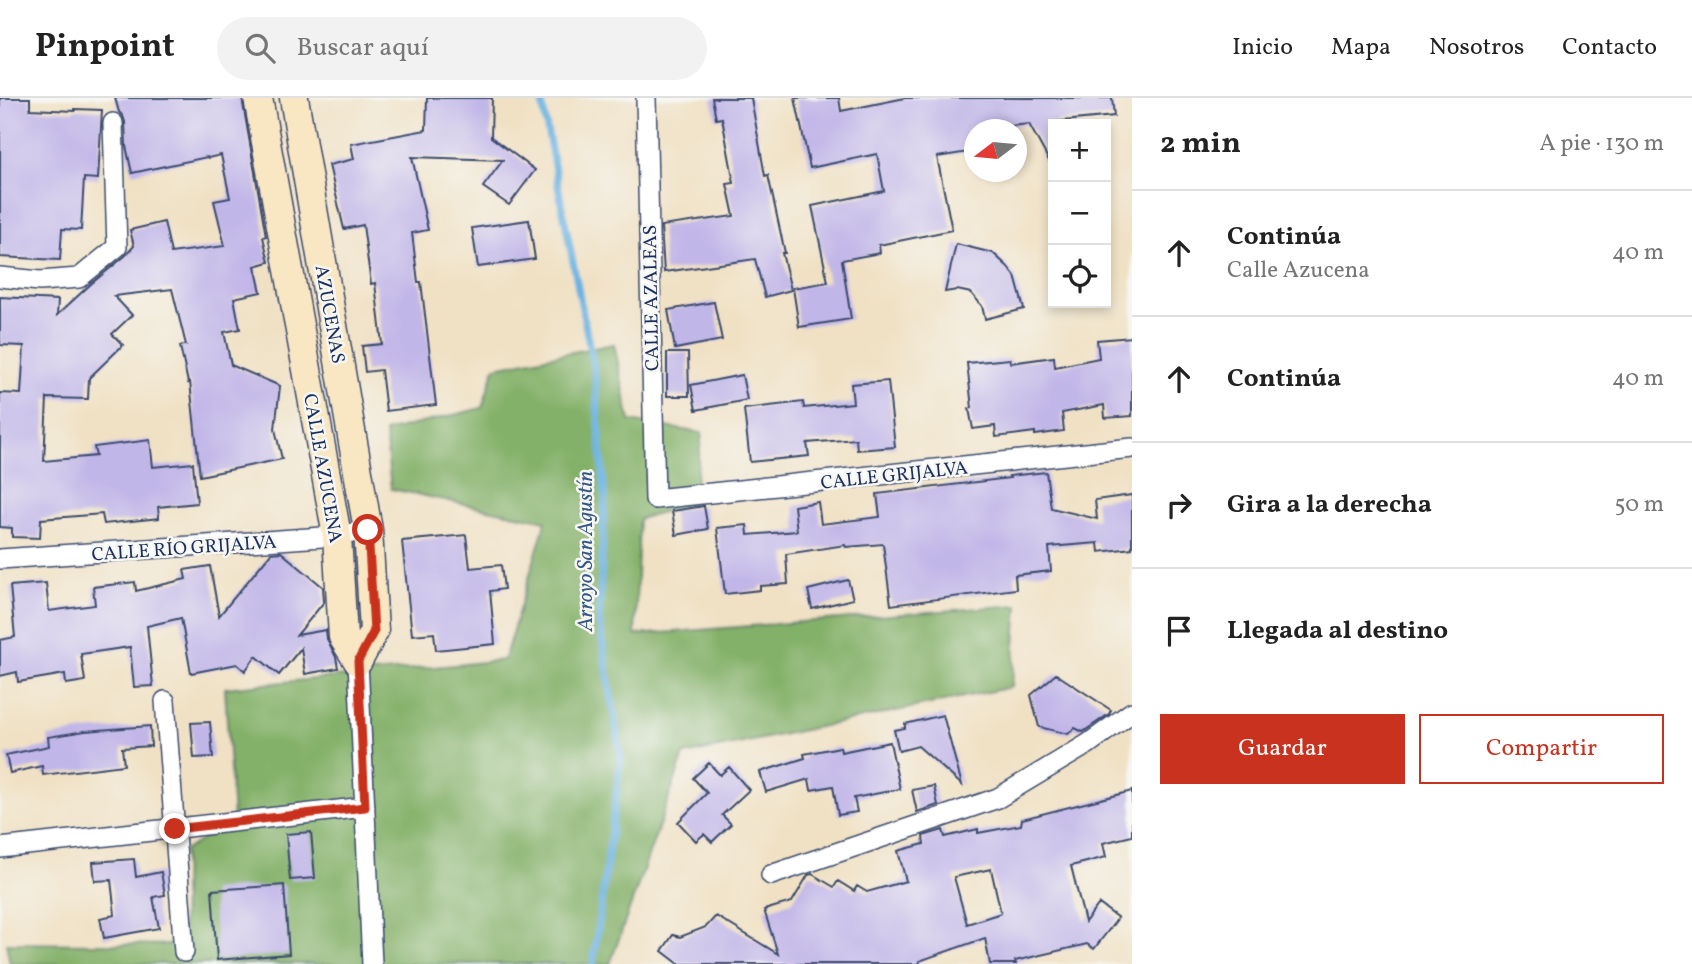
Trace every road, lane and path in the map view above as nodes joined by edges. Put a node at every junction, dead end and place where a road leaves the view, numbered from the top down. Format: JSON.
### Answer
{"nodes":[{"id":1,"x":258,"y":98,"type":"edge"},
{"id":2,"x":294,"y":98,"type":"edge"},
{"id":3,"x":646,"y":98,"type":"edge"},
{"id":4,"x":113,"y":123,"type":"dead end"},
{"id":5,"x":0,"y":277,"type":"edge"},
{"id":6,"x":1132,"y":448,"type":"edge"},
{"id":7,"x":655,"y":499,"type":"joint"},
{"id":8,"x":368,"y":530,"type":"junction"},
{"id":9,"x":337,"y":537,"type":"junction"},
{"id":10,"x":0,"y":559,"type":"edge"},
{"id":11,"x":358,"y":661,"type":"junction"},
{"id":12,"x":165,"y":701,"type":"dead end"},
{"id":13,"x":1132,"y":712,"type":"edge"},
{"id":14,"x":365,"y":807,"type":"junction"},
{"id":15,"x":175,"y":829,"type":"junction"},
{"id":16,"x":0,"y":848,"type":"edge"},
{"id":17,"x":771,"y":875,"type":"dead end"},
{"id":18,"x":184,"y":952,"type":"dead end"},
{"id":19,"x":372,"y":964,"type":"edge"}],
"edges":[{"from":1,"to":9,"type":"street","name":"CALLE AZUCENA"},
{"from":2,"to":8,"type":"street","name":"AZUCENAS"},
{"from":3,"to":7,"type":"street","name":"CALLE AZALEAS"},
{"from":4,"to":5,"type":"street"},
{"from":6,"to":7,"type":"street","name":"CALLE GRIJALVA"},
{"from":8,"to":9,"type":"street","name":"CALLE RÍO GRIJALVA"},
{"from":8,"to":11,"type":"street","name":"CALLE AZUCENA"},
{"from":9,"to":10,"type":"street","name":"CALLE RÍO GRIJALVA"},
{"from":9,"to":11,"type":"street","name":"CALLE AZUCENA"},
{"from":11,"to":14,"type":"street"},
{"from":12,"to":15,"type":"street"},
{"from":13,"to":17,"type":"street"},
{"from":14,"to":15,"type":"street"},
{"from":14,"to":19,"type":"street"},
{"from":15,"to":16,"type":"street"},
{"from":15,"to":18,"type":"street"}]}
